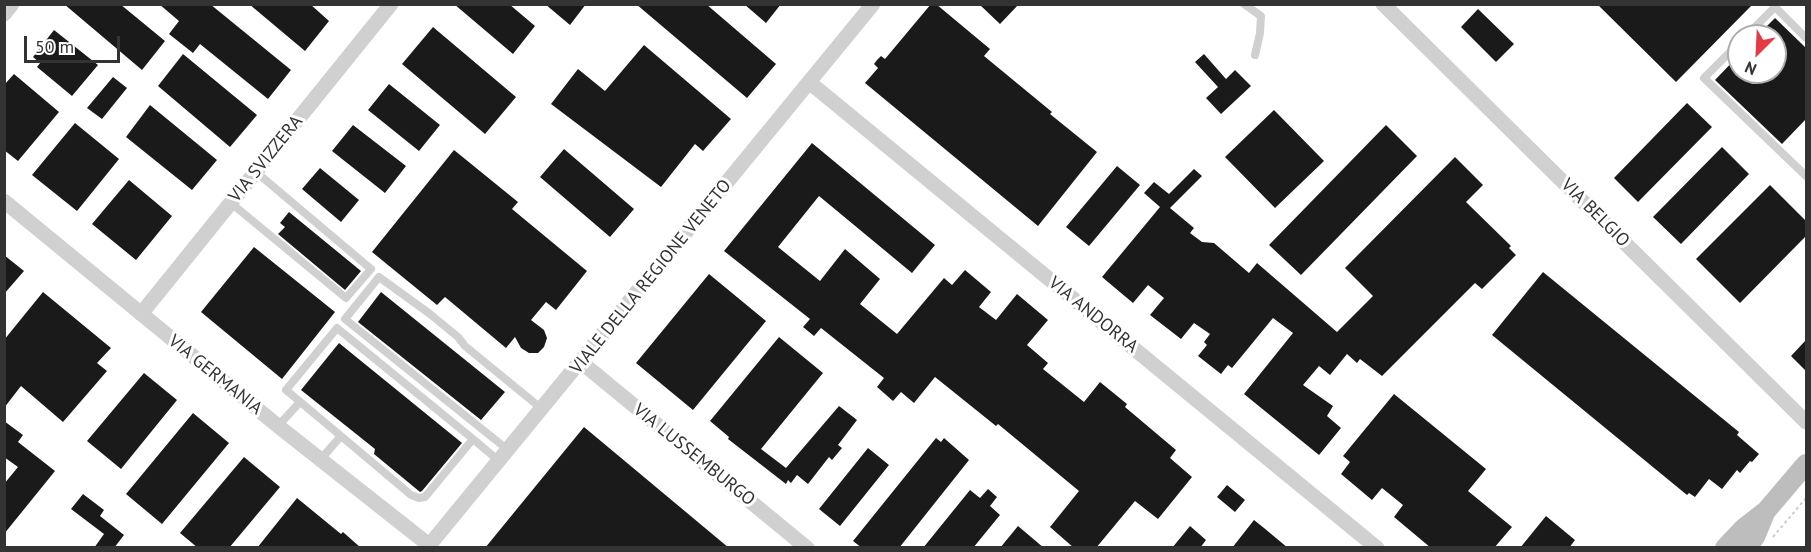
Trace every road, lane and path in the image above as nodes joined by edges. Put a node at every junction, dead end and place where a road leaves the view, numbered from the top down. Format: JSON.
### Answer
{"nodes":[{"id":1,"x":12,"y":4,"type":"edge"},
{"id":2,"x":392,"y":4,"type":"edge"},
{"id":3,"x":873,"y":4,"type":"edge"},
{"id":4,"x":1244,"y":4,"type":"edge"},
{"id":5,"x":1383,"y":4,"type":"edge"},
{"id":6,"x":4,"y":14,"type":"edge"},
{"id":7,"x":1758,"y":24,"type":"edge"},
{"id":8,"x":1806,"y":38,"type":"edge"},
{"id":9,"x":1727,"y":55,"type":"edge"},
{"id":10,"x":1255,"y":56,"type":"dead end"},
{"id":11,"x":809,"y":82,"type":"junction"},
{"id":12,"x":256,"y":172,"type":"junction"},
{"id":13,"x":1806,"y":176,"type":"edge"},
{"id":14,"x":4,"y":201,"type":"edge"},
{"id":15,"x":231,"y":203,"type":"junction"},
{"id":16,"x":141,"y":314,"type":"junction"},
{"id":17,"x":581,"y":362,"type":"junction"},
{"id":18,"x":300,"y":402,"type":"junction"},
{"id":19,"x":542,"y":409,"type":"junction"},
{"id":20,"x":1806,"y":422,"type":"edge"},
{"id":21,"x":278,"y":426,"type":"junction"},
{"id":22,"x":341,"y":436,"type":"junction"},
{"id":23,"x":473,"y":439,"type":"junction"},
{"id":24,"x":503,"y":456,"type":"junction"},
{"id":25,"x":321,"y":460,"type":"junction"},
{"id":26,"x":1806,"y":464,"type":"edge"},
{"id":27,"x":1806,"y":498,"type":"edge"},
{"id":28,"x":1766,"y":511,"type":"junction"},
{"id":29,"x":1771,"y":540,"type":"dead end"},
{"id":30,"x":428,"y":546,"type":"edge"},
{"id":31,"x":807,"y":548,"type":"edge"},
{"id":32,"x":1377,"y":548,"type":"edge"},
{"id":33,"x":1725,"y":548,"type":"edge"},
{"id":34,"x":1746,"y":548,"type":"edge"}],
"edges":[{"from":1,"to":6,"type":"street"},
{"from":2,"to":12,"type":"street","name":"VIA SVIZZERA"},
{"from":3,"to":11,"type":"street","name":"VIALE DELLA REGIONE VENETO"},
{"from":4,"to":10,"type":"lane"},
{"from":5,"to":20,"type":"street","name":"VIA BELGIO"},
{"from":7,"to":8,"type":"lane"},
{"from":9,"to":13,"type":"lane"},
{"from":11,"to":17,"type":"street","name":"VIALE DELLA REGIONE VENETO"},
{"from":11,"to":32,"type":"street","name":"VIA ANDORRA"},
{"from":12,"to":15,"type":"street","name":"VIA SVIZZERA"},
{"from":12,"to":15,"type":"lane"},
{"from":14,"to":16,"type":"street","name":"VIA GERMANIA"},
{"from":15,"to":16,"type":"street","name":"VIA SVIZZERA"},
{"from":16,"to":21,"type":"street","name":"VIA GERMANIA"},
{"from":17,"to":19,"type":"street","name":"VIALE DELLA REGIONE VENETO"},
{"from":17,"to":31,"type":"street","name":"VIA LUSSEMBURGO"},
{"from":18,"to":21,"type":"lane"},
{"from":18,"to":22,"type":"lane"},
{"from":18,"to":23,"type":"lane"},
{"from":19,"to":24,"type":"street","name":"VIALE DELLA REGIONE VENETO"},
{"from":19,"to":24,"type":"lane"},
{"from":21,"to":25,"type":"street","name":"VIA GERMANIA"},
{"from":22,"to":23,"type":"lane"},
{"from":22,"to":25,"type":"lane"},
{"from":23,"to":24,"type":"lane"},
{"from":24,"to":30,"type":"street","name":"VIALE DELLA REGIONE VENETO"},
{"from":25,"to":30,"type":"street","name":"VIA GERMANIA"},
{"from":26,"to":28,"type":"street"},
{"from":27,"to":29,"type":"path"},
{"from":28,"to":33,"type":"street"},
{"from":28,"to":34,"type":"street"}]}
